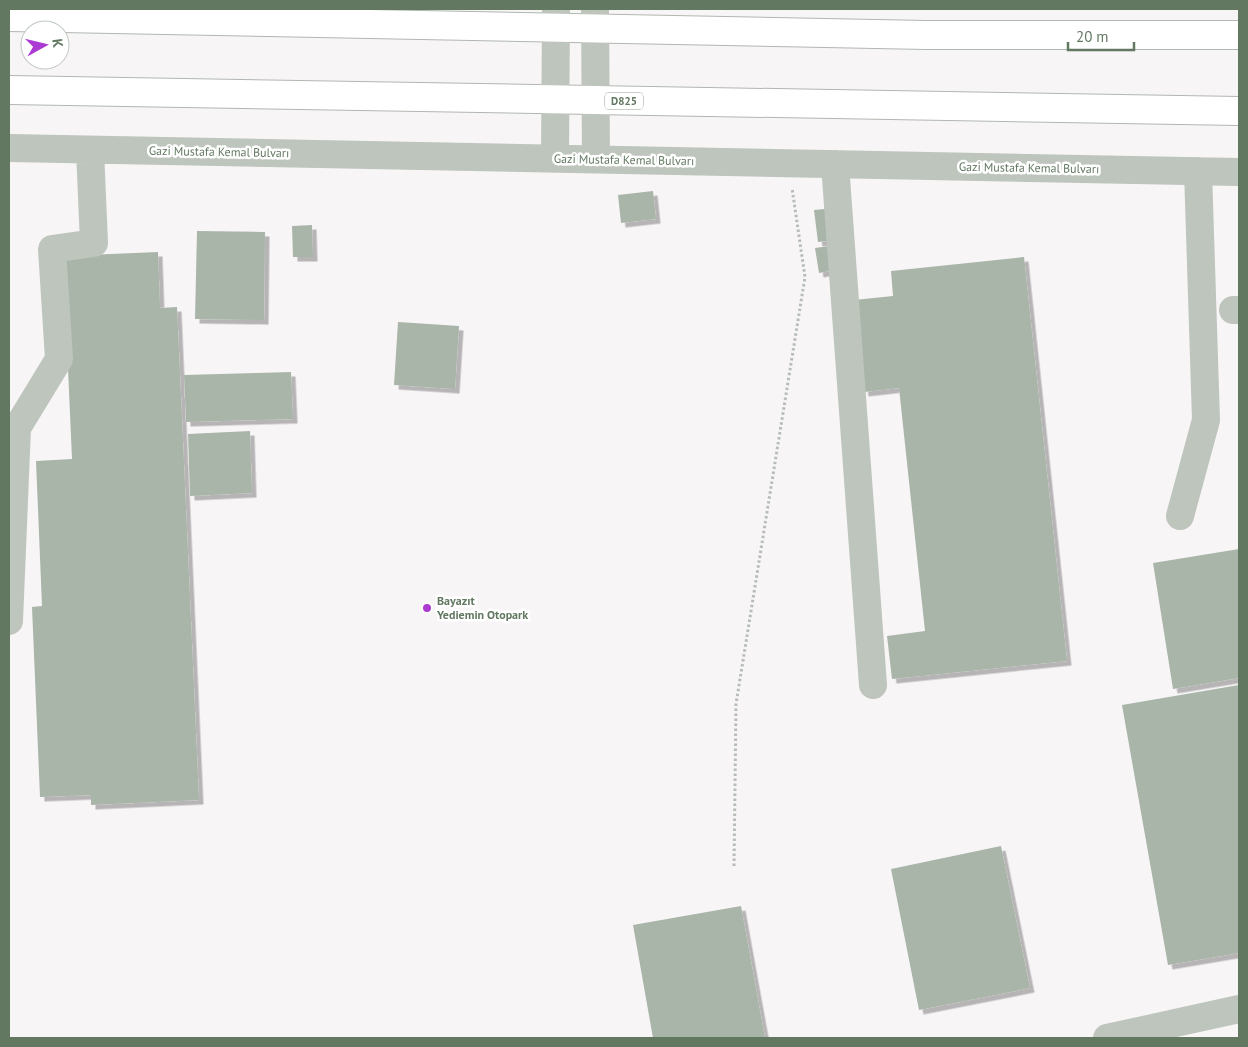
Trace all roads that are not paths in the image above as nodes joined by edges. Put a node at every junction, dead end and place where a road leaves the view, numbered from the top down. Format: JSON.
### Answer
{"nodes":[{"id":1,"x":9,"y":17,"type":"edge"},
{"id":2,"x":556,"y":18,"type":"edge"},
{"id":3,"x":595,"y":19,"type":"edge"},
{"id":4,"x":1239,"y":35,"type":"edge"},
{"id":5,"x":9,"y":90,"type":"edge"},
{"id":6,"x":555,"y":100,"type":"junction"},
{"id":7,"x":596,"y":101,"type":"junction"},
{"id":8,"x":1239,"y":111,"type":"edge"},
{"id":9,"x":9,"y":148,"type":"edge"},
{"id":10,"x":90,"y":150,"type":"junction"},
{"id":11,"x":555,"y":158,"type":"junction"},
{"id":12,"x":596,"y":159,"type":"junction"},
{"id":13,"x":836,"y":164,"type":"junction"},
{"id":14,"x":1198,"y":171,"type":"junction"},
{"id":15,"x":1239,"y":172,"type":"edge"},
{"id":16,"x":1180,"y":516,"type":"dead end"},
{"id":17,"x":9,"y":621,"type":"edge"},
{"id":18,"x":873,"y":685,"type":"dead end"},
{"id":19,"x":1239,"y":1009,"type":"edge"},
{"id":20,"x":1106,"y":1038,"type":"edge"}],
"edges":[{"from":1,"to":2,"type":"highway"},
{"from":2,"to":3,"type":"highway"},
{"from":2,"to":6,"type":"street"},
{"from":3,"to":4,"type":"highway"},
{"from":3,"to":7,"type":"street"},
{"from":5,"to":6,"type":"highway","number":"D825"},
{"from":6,"to":7,"type":"highway","number":"D825"},
{"from":6,"to":11,"type":"street"},
{"from":7,"to":8,"type":"highway","number":"D825"},
{"from":7,"to":12,"type":"street"},
{"from":9,"to":10,"type":"street","name":"Gazi Mustafa Kemal Bulvarı"},
{"from":10,"to":11,"type":"street","name":"Gazi Mustafa Kemal Bulvarı"},
{"from":10,"to":17,"type":"street"},
{"from":11,"to":12,"type":"street","name":"Gazi Mustafa Kemal Bulvarı"},
{"from":12,"to":13,"type":"street","name":"Gazi Mustafa Kemal Bulvarı"},
{"from":13,"to":14,"type":"street","name":"Gazi Mustafa Kemal Bulvarı"},
{"from":13,"to":18,"type":"street"},
{"from":14,"to":15,"type":"street","name":"Gazi Mustafa Kemal Bulvarı"},
{"from":14,"to":16,"type":"street"},
{"from":19,"to":20,"type":"street"}]}
